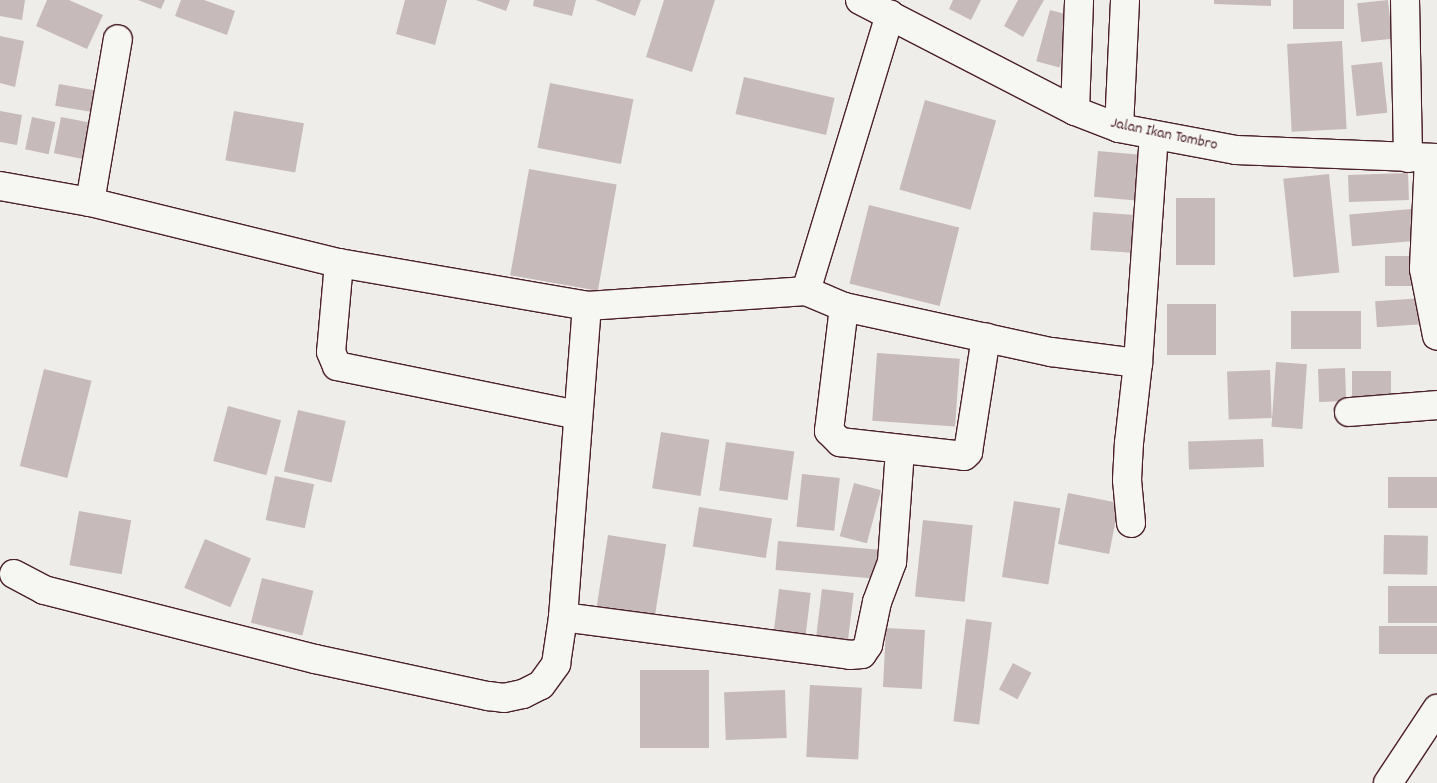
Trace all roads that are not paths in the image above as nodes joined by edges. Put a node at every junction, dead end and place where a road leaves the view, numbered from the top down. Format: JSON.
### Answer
{"nodes":[{"id":1,"x":860,"y":0,"type":"edge"},
{"id":2,"x":1079,"y":0,"type":"edge"},
{"id":3,"x":1125,"y":0,"type":"edge"},
{"id":4,"x":1406,"y":0,"type":"edge"},
{"id":5,"x":890,"y":14,"type":"junction"},
{"id":6,"x":118,"y":39,"type":"dead end"},
{"id":7,"x":1075,"y":111,"type":"junction"},
{"id":8,"x":1119,"y":128,"type":"junction"},
{"id":9,"x":1154,"y":136,"type":"junction"},
{"id":10,"x":1425,"y":158,"type":"edge"},
{"id":11,"x":0,"y":186,"type":"edge"},
{"id":12,"x":90,"y":202,"type":"junction"},
{"id":13,"x":339,"y":263,"type":"junction"},
{"id":14,"x":806,"y":291,"type":"junction"},
{"id":15,"x":587,"y":306,"type":"junction"},
{"id":16,"x":844,"y":307,"type":"junction"},
{"id":17,"x":1437,"y":336,"type":"edge"},
{"id":18,"x":986,"y":337,"type":"junction"},
{"id":19,"x":1138,"y":362,"type":"junction"},
{"id":20,"x":1437,"y":405,"type":"edge"},
{"id":21,"x":1349,"y":412,"type":"dead end"},
{"id":22,"x":577,"y":415,"type":"junction"},
{"id":23,"x":900,"y":450,"type":"junction"},
{"id":24,"x":1131,"y":523,"type":"dead end"},
{"id":25,"x":14,"y":574,"type":"dead end"},
{"id":26,"x":563,"y":618,"type":"junction"},
{"id":27,"x":1437,"y":709,"type":"edge"},
{"id":28,"x":1388,"y":783,"type":"edge"}],
"edges":[{"from":1,"to":5,"type":"street","name":"Jalan Ikan Tombro"},
{"from":2,"to":7,"type":"street"},
{"from":3,"to":8,"type":"street"},
{"from":4,"to":10,"type":"street"},
{"from":5,"to":7,"type":"street","name":"Jalan Ikan Tombro"},
{"from":5,"to":14,"type":"street"},
{"from":6,"to":12,"type":"street"},
{"from":7,"to":8,"type":"street","name":"Jalan Ikan Tombro"},
{"from":8,"to":9,"type":"street","name":"Jalan Ikan Tombro"},
{"from":9,"to":10,"type":"street","name":"Jalan Ikan Tombro"},
{"from":9,"to":19,"type":"street"},
{"from":10,"to":17,"type":"street"},
{"from":11,"to":12,"type":"street"},
{"from":12,"to":13,"type":"street"},
{"from":13,"to":15,"type":"street"},
{"from":13,"to":22,"type":"street"},
{"from":14,"to":15,"type":"street"},
{"from":14,"to":16,"type":"street"},
{"from":15,"to":22,"type":"street"},
{"from":16,"to":18,"type":"street"},
{"from":16,"to":23,"type":"street"},
{"from":18,"to":19,"type":"street"},
{"from":18,"to":23,"type":"street"},
{"from":19,"to":24,"type":"street"},
{"from":20,"to":21,"type":"street"},
{"from":22,"to":26,"type":"street"},
{"from":23,"to":26,"type":"street"},
{"from":25,"to":26,"type":"street"},
{"from":27,"to":28,"type":"street"}]}
